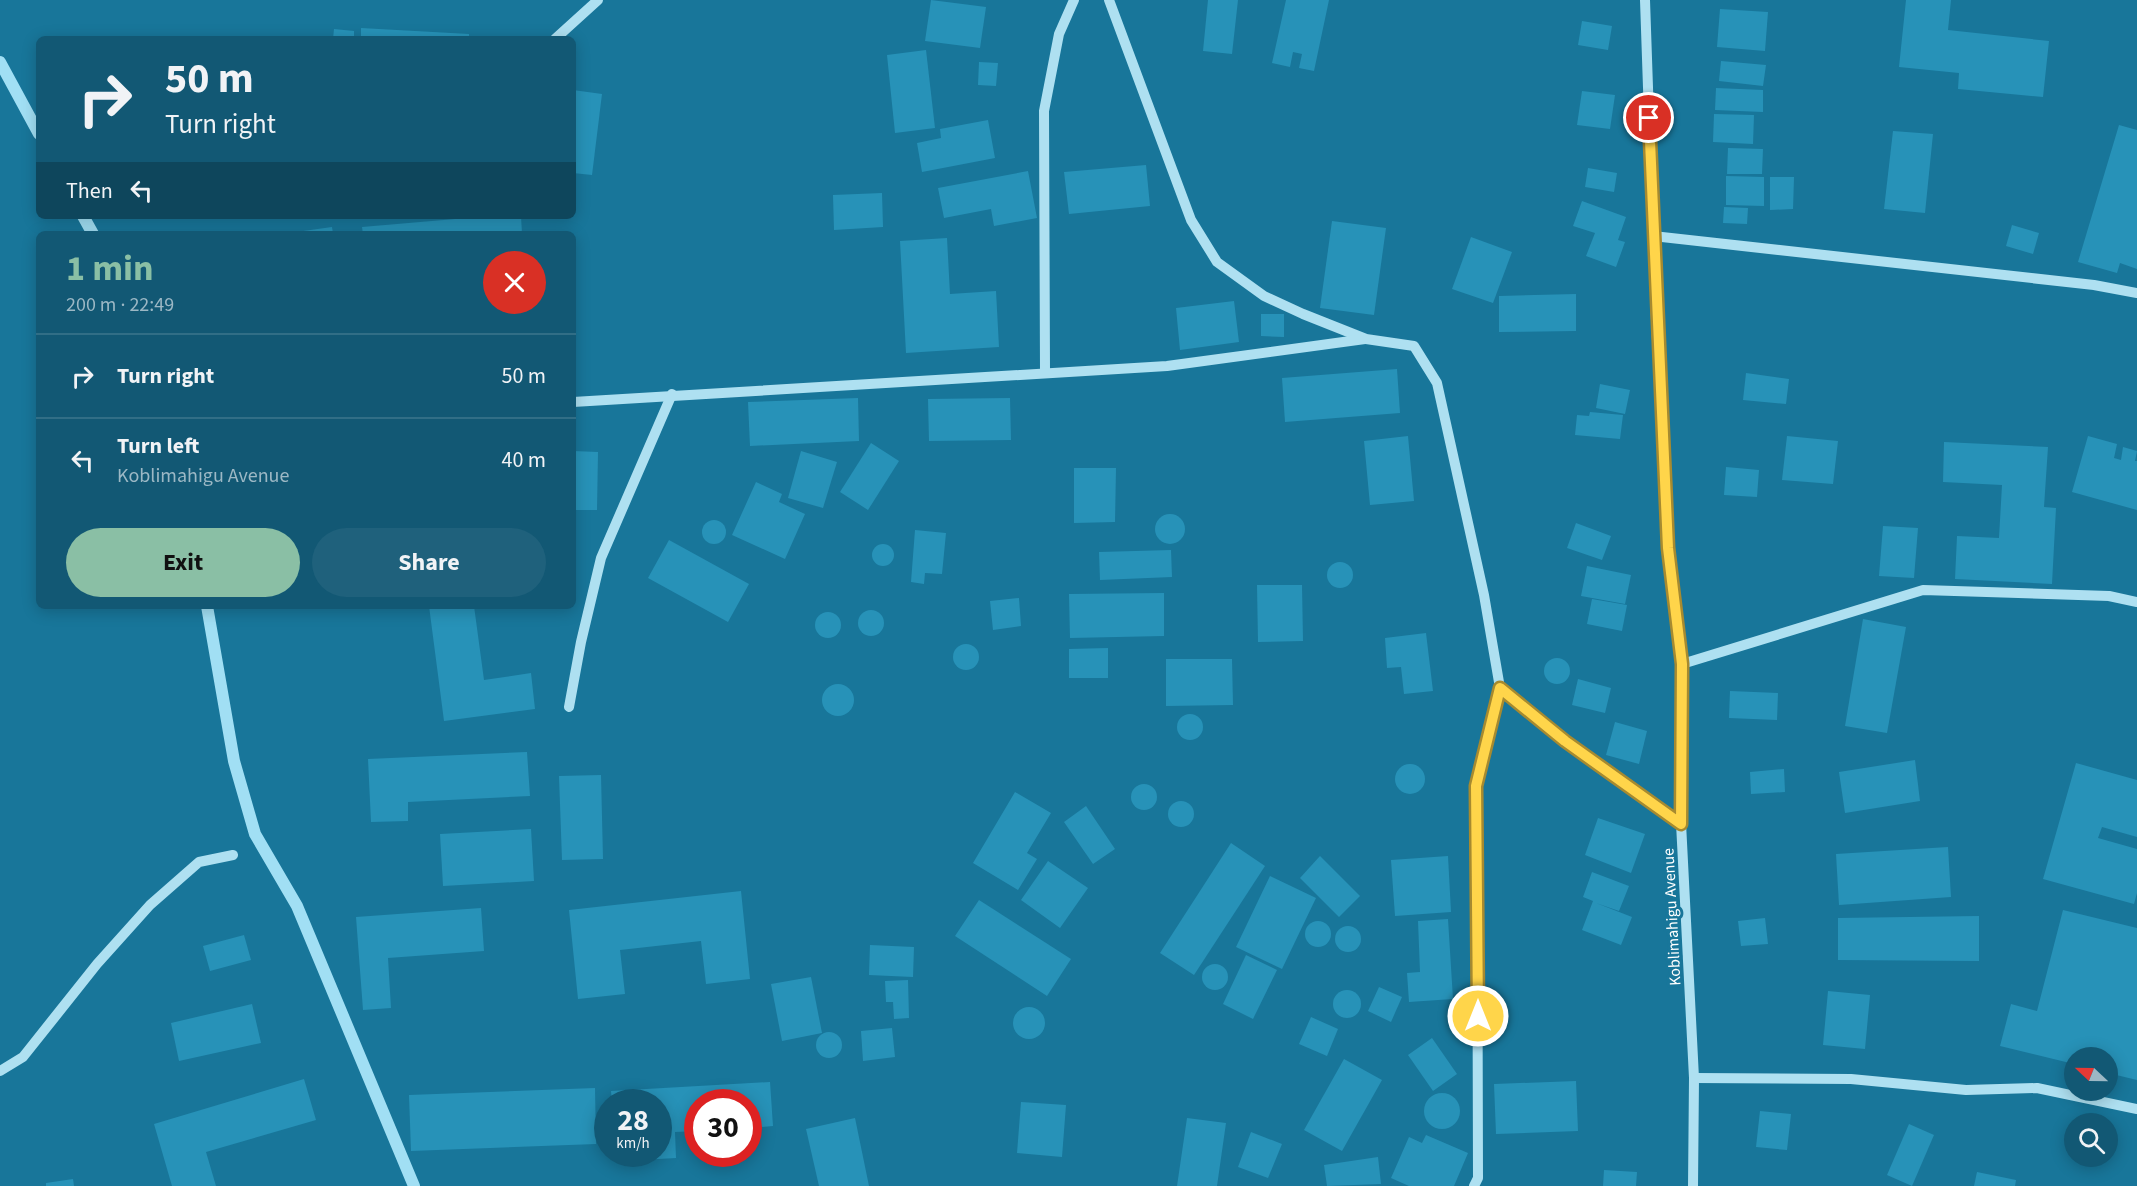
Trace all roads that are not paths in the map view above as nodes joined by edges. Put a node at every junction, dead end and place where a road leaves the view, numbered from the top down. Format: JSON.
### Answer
{"nodes":[{"id":1,"x":598,"y":0,"type":"edge"},
{"id":2,"x":1074,"y":0,"type":"edge"},
{"id":3,"x":1109,"y":0,"type":"edge"},
{"id":4,"x":1645,"y":0,"type":"edge"},
{"id":5,"x":558,"y":36,"type":"edge"},
{"id":6,"x":1653,"y":236,"type":"junction"},
{"id":7,"x":2137,"y":293,"type":"edge"},
{"id":8,"x":1366,"y":339,"type":"junction"},
{"id":9,"x":1045,"y":372,"type":"junction"},
{"id":10,"x":672,"y":394,"type":"junction"},
{"id":11,"x":576,"y":402,"type":"edge"},
{"id":12,"x":2137,"y":602,"type":"edge"},
{"id":13,"x":1682,"y":664,"type":"junction"},
{"id":14,"x":1500,"y":688,"type":"junction"},
{"id":15,"x":569,"y":707,"type":"dead end"},
{"id":16,"x":1681,"y":824,"type":"junction"},
{"id":17,"x":233,"y":855,"type":"dead end"},
{"id":18,"x":0,"y":1071,"type":"edge"},
{"id":19,"x":1694,"y":1078,"type":"junction"},
{"id":20,"x":2137,"y":1109,"type":"edge"},
{"id":21,"x":1474,"y":1186,"type":"edge"},
{"id":22,"x":1693,"y":1186,"type":"edge"}],
"edges":[{"from":1,"to":5,"type":"street"},
{"from":2,"to":9,"type":"street"},
{"from":3,"to":8,"type":"street"},
{"from":4,"to":6,"type":"street","name":"Koblimahigu Avenue"},
{"from":6,"to":7,"type":"street"},
{"from":6,"to":13,"type":"street","name":"Koblimahigu Avenue"},
{"from":8,"to":9,"type":"street"},
{"from":8,"to":14,"type":"street"},
{"from":9,"to":10,"type":"street"},
{"from":10,"to":11,"type":"street"},
{"from":10,"to":15,"type":"street"},
{"from":12,"to":13,"type":"street"},
{"from":13,"to":16,"type":"street","name":"Koblimahigu Avenue"},
{"from":14,"to":16,"type":"street"},
{"from":14,"to":21,"type":"street"},
{"from":16,"to":19,"type":"street","name":"Koblimahigu Avenue"},
{"from":17,"to":18,"type":"street"},
{"from":19,"to":20,"type":"street"},
{"from":19,"to":22,"type":"street","name":"Koblimahigu Avenue"}]}
